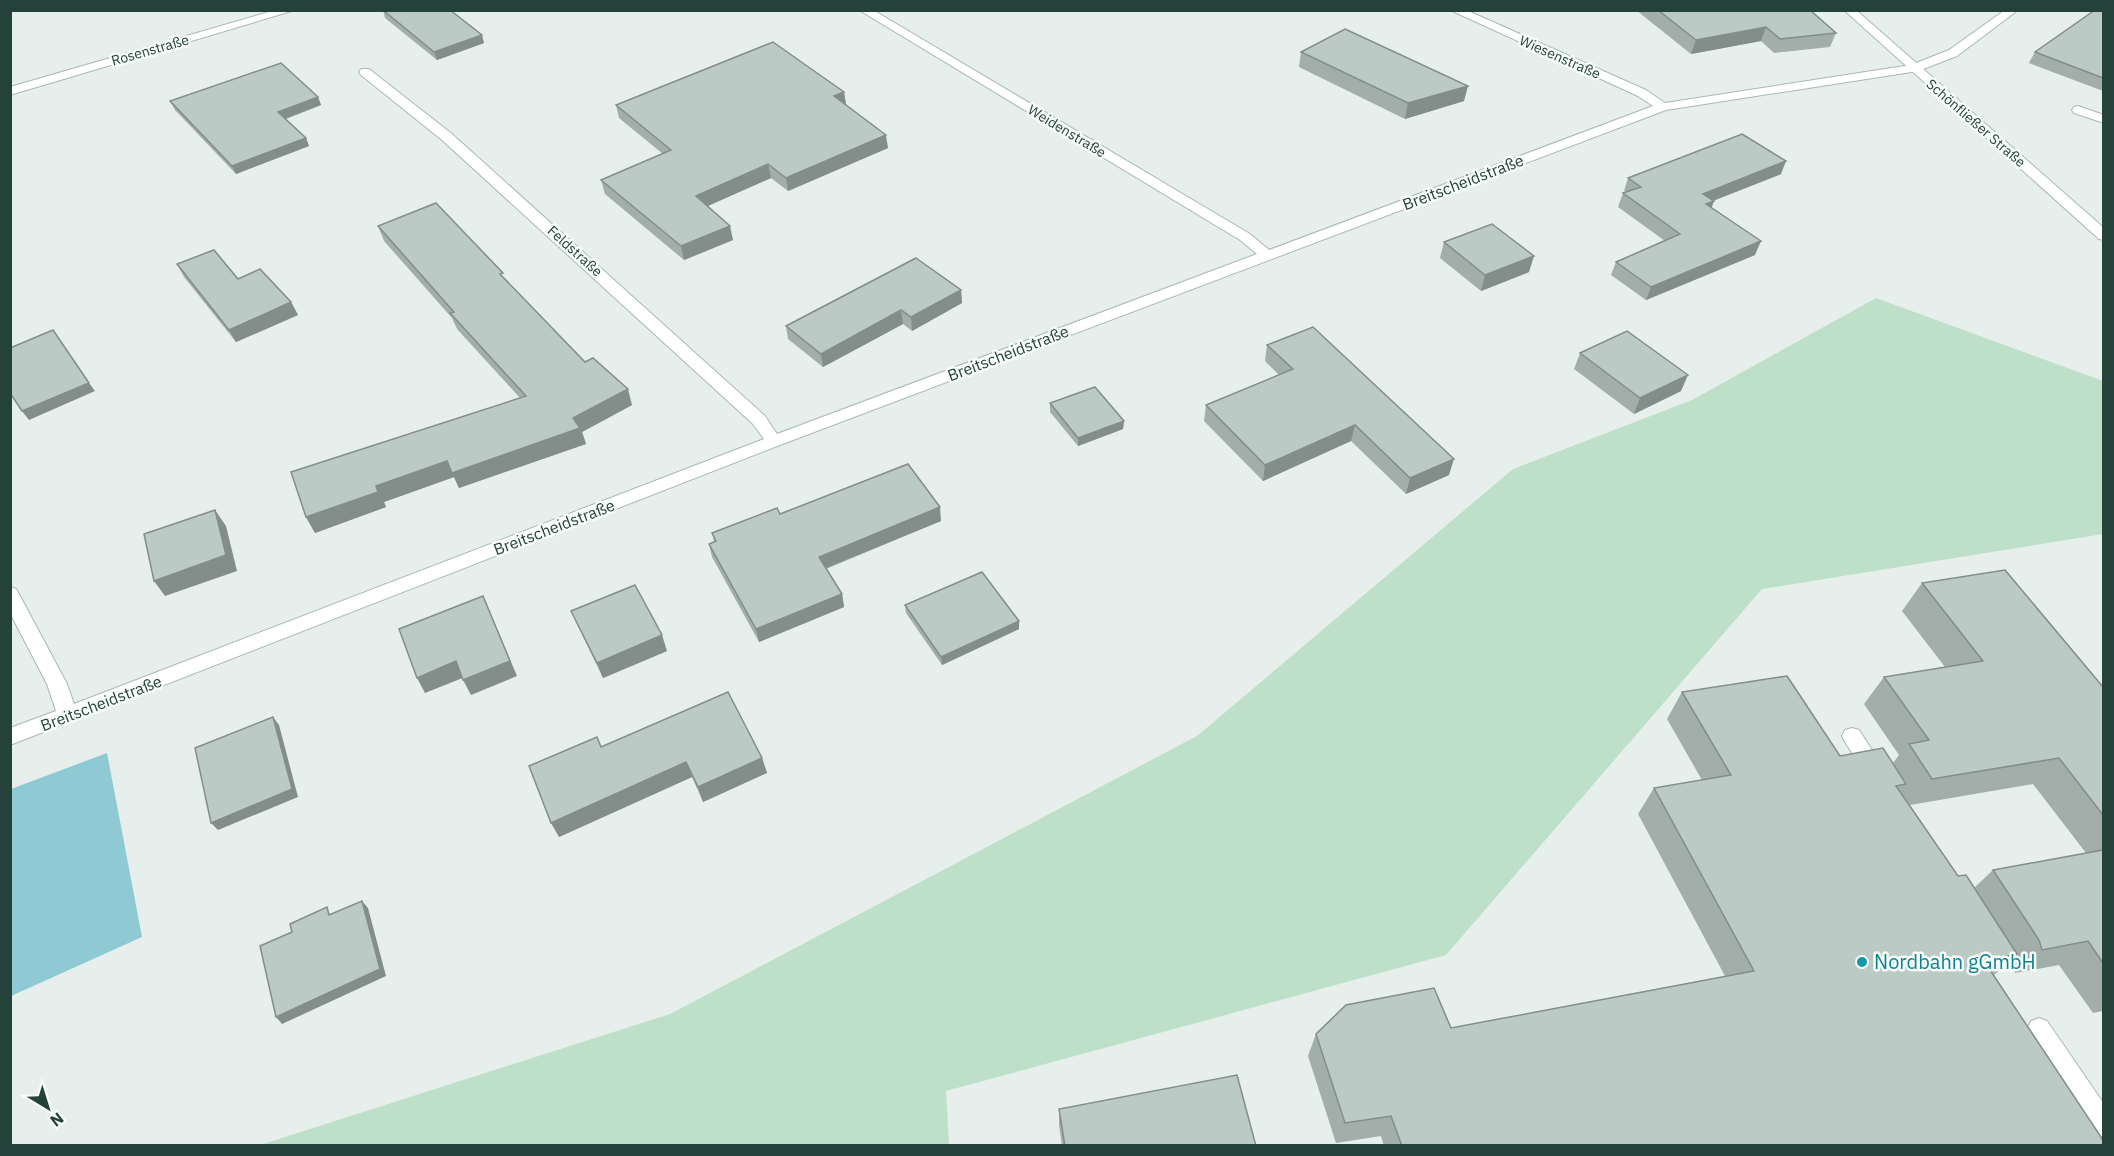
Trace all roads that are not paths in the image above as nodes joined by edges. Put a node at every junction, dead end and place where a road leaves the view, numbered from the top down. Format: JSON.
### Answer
{"nodes":[{"id":1,"x":290,"y":10,"type":"edge"},
{"id":2,"x":864,"y":10,"type":"edge"},
{"id":3,"x":1455,"y":10,"type":"edge"},
{"id":4,"x":1849,"y":10,"type":"edge"},
{"id":5,"x":2013,"y":10,"type":"edge"},
{"id":6,"x":1914,"y":68,"type":"junction"},
{"id":7,"x":365,"y":72,"type":"dead end"},
{"id":8,"x":10,"y":91,"type":"edge"},
{"id":9,"x":1663,"y":107,"type":"junction"},
{"id":10,"x":2078,"y":110,"type":"dead end"},
{"id":11,"x":2103,"y":119,"type":"edge"},
{"id":12,"x":2103,"y":237,"type":"edge"},
{"id":13,"x":1267,"y":256,"type":"junction"},
{"id":14,"x":774,"y":441,"type":"junction"},
{"id":15,"x":10,"y":594,"type":"edge"},
{"id":16,"x":68,"y":716,"type":"junction"},
{"id":17,"x":1852,"y":736,"type":"dead end"},
{"id":18,"x":10,"y":737,"type":"edge"},
{"id":19,"x":1883,"y":786,"type":"edge"},
{"id":20,"x":2039,"y":1029,"type":"dead end"},
{"id":21,"x":2103,"y":1126,"type":"edge"}],
"edges":[{"from":1,"to":8,"type":"street","name":"Rosenstraße"},
{"from":2,"to":13,"type":"street","name":"Weidenstraße"},
{"from":3,"to":9,"type":"street","name":"Wiesenstraße"},
{"from":4,"to":6,"type":"street","name":"Schönfließer Straße"},
{"from":5,"to":6,"type":"street","name":"Breitscheidstraße"},
{"from":6,"to":9,"type":"street","name":"Breitscheidstraße"},
{"from":6,"to":12,"type":"street","name":"Schönfließer Straße"},
{"from":7,"to":14,"type":"street","name":"Feldstraße"},
{"from":9,"to":13,"type":"street","name":"Breitscheidstraße"},
{"from":10,"to":11,"type":"street"},
{"from":13,"to":14,"type":"street","name":"Breitscheidstraße"},
{"from":14,"to":16,"type":"street","name":"Breitscheidstraße"},
{"from":15,"to":16,"type":"street"},
{"from":16,"to":18,"type":"street","name":"Breitscheidstraße"},
{"from":17,"to":19,"type":"street"},
{"from":20,"to":21,"type":"street"}]}
